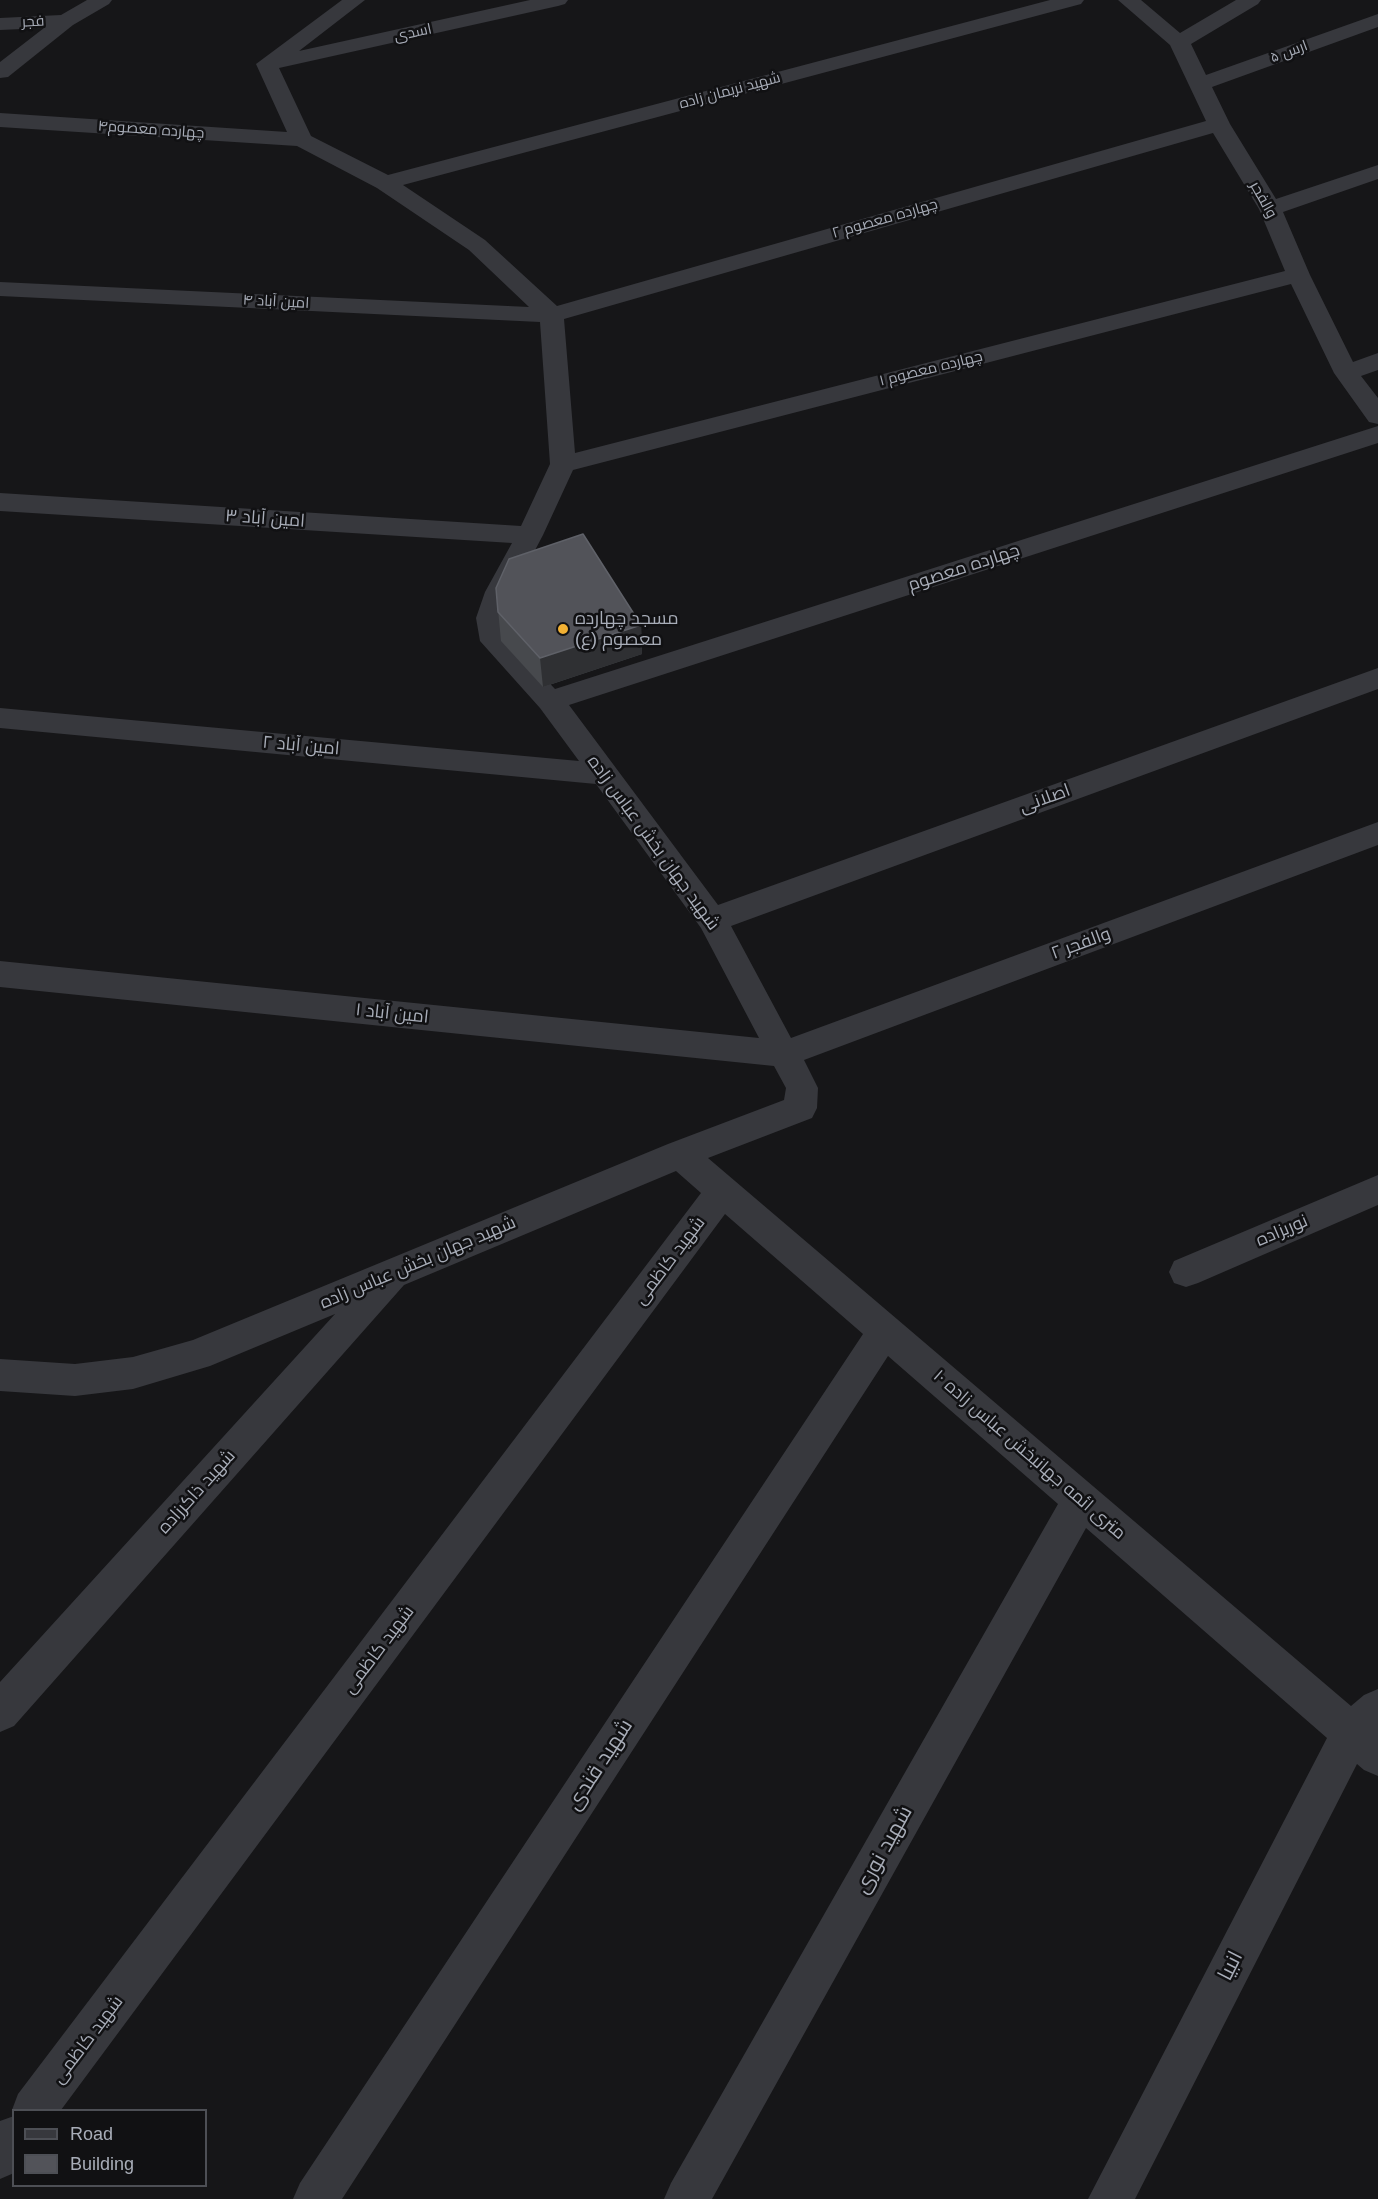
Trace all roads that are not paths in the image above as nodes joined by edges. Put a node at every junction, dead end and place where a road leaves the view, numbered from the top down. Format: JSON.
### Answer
{"nodes":[{"id":1,"x":102,"y":0,"type":"edge"},
{"id":2,"x":356,"y":0,"type":"edge"},
{"id":3,"x":558,"y":0,"type":"edge"},
{"id":4,"x":1074,"y":0,"type":"edge"},
{"id":5,"x":1128,"y":0,"type":"edge"},
{"id":6,"x":1251,"y":0,"type":"edge"},
{"id":7,"x":1378,"y":20,"type":"edge"},
{"id":8,"x":66,"y":21,"type":"junction"},
{"id":9,"x":0,"y":24,"type":"edge"},
{"id":10,"x":1179,"y":42,"type":"junction"},
{"id":11,"x":267,"y":64,"type":"junction"},
{"id":12,"x":0,"y":72,"type":"edge"},
{"id":13,"x":1201,"y":84,"type":"junction"},
{"id":14,"x":0,"y":120,"type":"edge"},
{"id":15,"x":1219,"y":124,"type":"junction"},
{"id":16,"x":302,"y":140,"type":"junction"},
{"id":17,"x":1378,"y":172,"type":"edge"},
{"id":18,"x":385,"y":183,"type":"junction"},
{"id":19,"x":1270,"y":209,"type":"junction"},
{"id":20,"x":1298,"y":275,"type":"junction"},
{"id":21,"x":0,"y":289,"type":"edge"},
{"id":22,"x":552,"y":315,"type":"junction"},
{"id":23,"x":1378,"y":361,"type":"edge"},
{"id":24,"x":1346,"y":373,"type":"junction"},
{"id":25,"x":1378,"y":416,"type":"edge"},
{"id":26,"x":1378,"y":434,"type":"edge"},
{"id":27,"x":563,"y":464,"type":"junction"},
{"id":28,"x":0,"y":502,"type":"edge"},
{"id":29,"x":530,"y":535,"type":"junction"},
{"id":30,"x":1378,"y":678,"type":"edge"},
{"id":31,"x":550,"y":701,"type":"junction"},
{"id":32,"x":0,"y":718,"type":"edge"},
{"id":33,"x":601,"y":774,"type":"junction"},
{"id":34,"x":1378,"y":833,"type":"edge"},
{"id":35,"x":712,"y":920,"type":"junction"},
{"id":36,"x":0,"y":974,"type":"edge"},
{"id":37,"x":784,"y":1054,"type":"junction"},
{"id":38,"x":680,"y":1154,"type":"junction"},
{"id":39,"x":723,"y":1190,"type":"junction"},
{"id":40,"x":1378,"y":1190,"type":"edge"},
{"id":41,"x":1186,"y":1272,"type":"dead end"},
{"id":42,"x":395,"y":1273,"type":"junction"},
{"id":43,"x":885,"y":1330,"type":"junction"},
{"id":44,"x":0,"y":1375,"type":"edge"},
{"id":45,"x":1082,"y":1500,"type":"junction"},
{"id":46,"x":0,"y":1712,"type":"edge"},
{"id":47,"x":1369,"y":1733,"type":"edge"},
{"id":48,"x":35,"y":2109,"type":"edge"},
{"id":49,"x":12,"y":2141,"type":"edge"},
{"id":50,"x":0,"y":2157,"type":"edge"},
{"id":51,"x":316,"y":2199,"type":"edge"},
{"id":52,"x":687,"y":2199,"type":"edge"},
{"id":53,"x":1111,"y":2199,"type":"edge"}],
"edges":[{"from":1,"to":8,"type":"street"},
{"from":2,"to":11,"type":"street"},
{"from":3,"to":11,"type":"street","name":"اسدی"},
{"from":4,"to":18,"type":"street","name":"شهید نریمان زاده"},
{"from":5,"to":10,"type":"street","name":"والفجر"},
{"from":6,"to":10,"type":"street"},
{"from":7,"to":13,"type":"street","name":"ارس ۵"},
{"from":8,"to":9,"type":"street","name":"فجر"},
{"from":8,"to":12,"type":"street"},
{"from":10,"to":13,"type":"street","name":"والفجر"},
{"from":11,"to":16,"type":"street"},
{"from":13,"to":15,"type":"street","name":"والفجر"},
{"from":14,"to":16,"type":"street","name":"چهارده معصوم۴"},
{"from":15,"to":19,"type":"street","name":"والفجر"},
{"from":15,"to":22,"type":"street","name":"چهارده معصوم ۲"},
{"from":16,"to":18,"type":"street"},
{"from":17,"to":19,"type":"street"},
{"from":18,"to":22,"type":"street"},
{"from":19,"to":20,"type":"street","name":"والفجر"},
{"from":20,"to":24,"type":"street","name":"والفجر"},
{"from":20,"to":27,"type":"street","name":"چهارده معصوم ۱"},
{"from":21,"to":22,"type":"street","name":"۴ امین آباد"},
{"from":22,"to":27,"type":"street","name":"شهید جهان بخش عباس زاده"},
{"from":23,"to":24,"type":"street"},
{"from":24,"to":25,"type":"street","name":"والفجر"},
{"from":26,"to":31,"type":"street","name":"چهارده معصوم"},
{"from":27,"to":29,"type":"street","name":"شهید جهان بخش عباس زاده"},
{"from":28,"to":29,"type":"street","name":"۳ امین آباد"},
{"from":29,"to":31,"type":"street","name":"شهید جهان بخش عباس زاده"},
{"from":30,"to":35,"type":"street","name":"اصلانی"},
{"from":31,"to":33,"type":"street","name":"شهید جهان بخش عباس زاده"},
{"from":32,"to":33,"type":"street","name":"۲ امین آباد"},
{"from":33,"to":35,"type":"street","name":"شهید جهان بخش عباس زاده"},
{"from":34,"to":37,"type":"street","name":"والفجر ۲"},
{"from":35,"to":37,"type":"street","name":"شهید جهان بخش عباس زاده"},
{"from":36,"to":37,"type":"street","name":"۱ امین آباد"},
{"from":37,"to":38,"type":"street","name":"شهید جهان بخش عباس زاده"},
{"from":38,"to":39,"type":"street","name":"۱۰ متری ائمه جهانبخش عباس زاده"},
{"from":38,"to":42,"type":"street","name":"شهید جهان بخش عباس زاده"},
{"from":39,"to":43,"type":"street","name":"۱۰ متری ائمه جهانبخش عباس زاده"},
{"from":39,"to":48,"type":"street","name":"شهید کاظمی"},
{"from":40,"to":41,"type":"street","name":"نوریزاده"},
{"from":42,"to":44,"type":"street","name":"شهید جهان بخش عباس زاده"},
{"from":42,"to":46,"type":"street","name":"شهید ذاکرزاده"},
{"from":43,"to":45,"type":"street","name":"۱۰ متری ائمه جهانبخش عباس زاده"},
{"from":43,"to":51,"type":"street","name":"شهید قندی"},
{"from":45,"to":47,"type":"street","name":"۱۰ متری ائمه جهانبخش عباس زاده"},
{"from":45,"to":52,"type":"street","name":"شهید نوری"},
{"from":47,"to":53,"type":"street","name":"انبیا"},
{"from":49,"to":50,"type":"street"}]}
